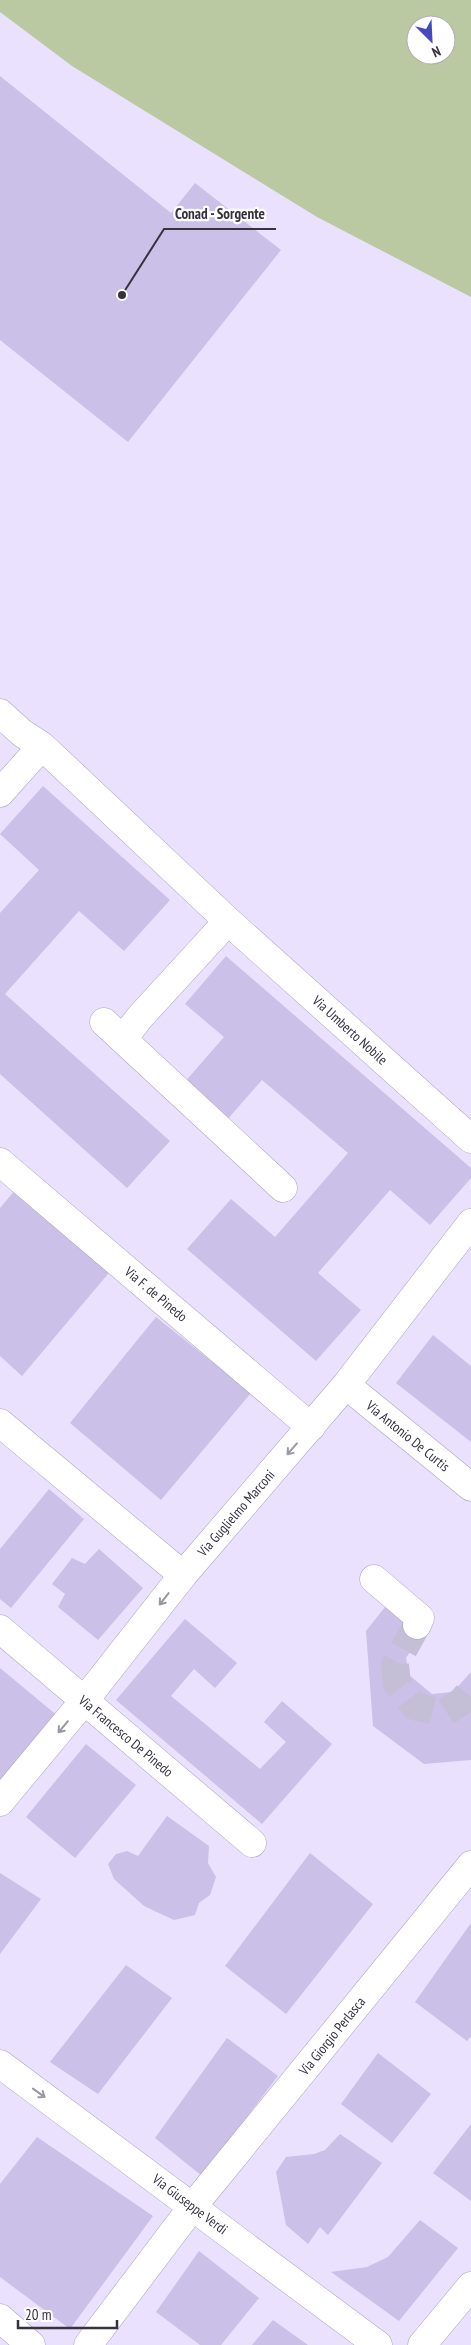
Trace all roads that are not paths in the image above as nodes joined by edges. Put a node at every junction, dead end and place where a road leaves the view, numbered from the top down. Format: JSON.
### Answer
{"nodes":[{"id":1,"x":0,"y":713,"type":"edge"},
{"id":2,"x":42,"y":746,"type":"junction"},
{"id":3,"x":0,"y":793,"type":"edge"},
{"id":4,"x":228,"y":921,"type":"junction"},
{"id":5,"x":471,"y":1140,"type":"edge"},
{"id":6,"x":0,"y":1162,"type":"edge"},
{"id":7,"x":283,"y":1188,"type":"dead end"},
{"id":8,"x":471,"y":1223,"type":"edge"},
{"id":9,"x":346,"y":1385,"type":"junction"},
{"id":10,"x":0,"y":1423,"type":"edge"},
{"id":11,"x":311,"y":1427,"type":"junction"},
{"id":12,"x":471,"y":1487,"type":"edge"},
{"id":13,"x":183,"y":1575,"type":"junction"},
{"id":14,"x":374,"y":1580,"type":"dead end"},
{"id":15,"x":418,"y":1626,"type":"dead end"},
{"id":16,"x":0,"y":1630,"type":"edge"},
{"id":17,"x":84,"y":1701,"type":"junction"},
{"id":18,"x":0,"y":1802,"type":"edge"},
{"id":19,"x":252,"y":1843,"type":"dead end"},
{"id":20,"x":471,"y":1865,"type":"edge"},
{"id":21,"x":0,"y":2064,"type":"edge"},
{"id":22,"x":193,"y":2206,"type":"junction"},
{"id":23,"x":471,"y":2286,"type":"edge"},
{"id":24,"x":0,"y":2318,"type":"edge"},
{"id":25,"x":31,"y":2345,"type":"edge"},
{"id":26,"x":88,"y":2345,"type":"edge"},
{"id":27,"x":378,"y":2345,"type":"edge"},
{"id":28,"x":422,"y":2345,"type":"edge"}],
"edges":[{"from":1,"to":2,"type":"street","name":"Via Umberto Nobile"},
{"from":2,"to":3,"type":"street"},
{"from":2,"to":4,"type":"street","name":"Via Umberto Nobile"},
{"from":4,"to":5,"type":"street","name":"Via Umberto Nobile"},
{"from":4,"to":7,"type":"street"},
{"from":6,"to":11,"type":"street","name":"Via F. de Pinedo"},
{"from":8,"to":9,"type":"street","name":"Via Guglielmo Marconi"},
{"from":9,"to":11,"type":"street","name":"Via Guglielmo Marconi"},
{"from":9,"to":12,"type":"street","name":"Via Antonio De Curtis"},
{"from":10,"to":13,"type":"street"},
{"from":11,"to":13,"type":"street","name":"Via Guglielmo Marconi","one_way":true},
{"from":13,"to":17,"type":"street","name":"Via Guglielmo Marconi","one_way":true},
{"from":14,"to":15,"type":"street"},
{"from":16,"to":17,"type":"street","name":"Via Francesco De Pinedo"},
{"from":17,"to":18,"type":"street","name":"Via Guglielmo Marconi","one_way":true},
{"from":17,"to":19,"type":"street","name":"Via Francesco De Pinedo"},
{"from":20,"to":22,"type":"street","name":"Via Giorgio Perlasca"},
{"from":21,"to":22,"type":"street","name":"Via Giuseppe Verdi","one_way":true},
{"from":22,"to":26,"type":"street","name":"Via Giorgio Perlasca"},
{"from":22,"to":27,"type":"street","name":"Via Giuseppe Verdi"},
{"from":23,"to":28,"type":"street"},
{"from":24,"to":25,"type":"street"}]}
